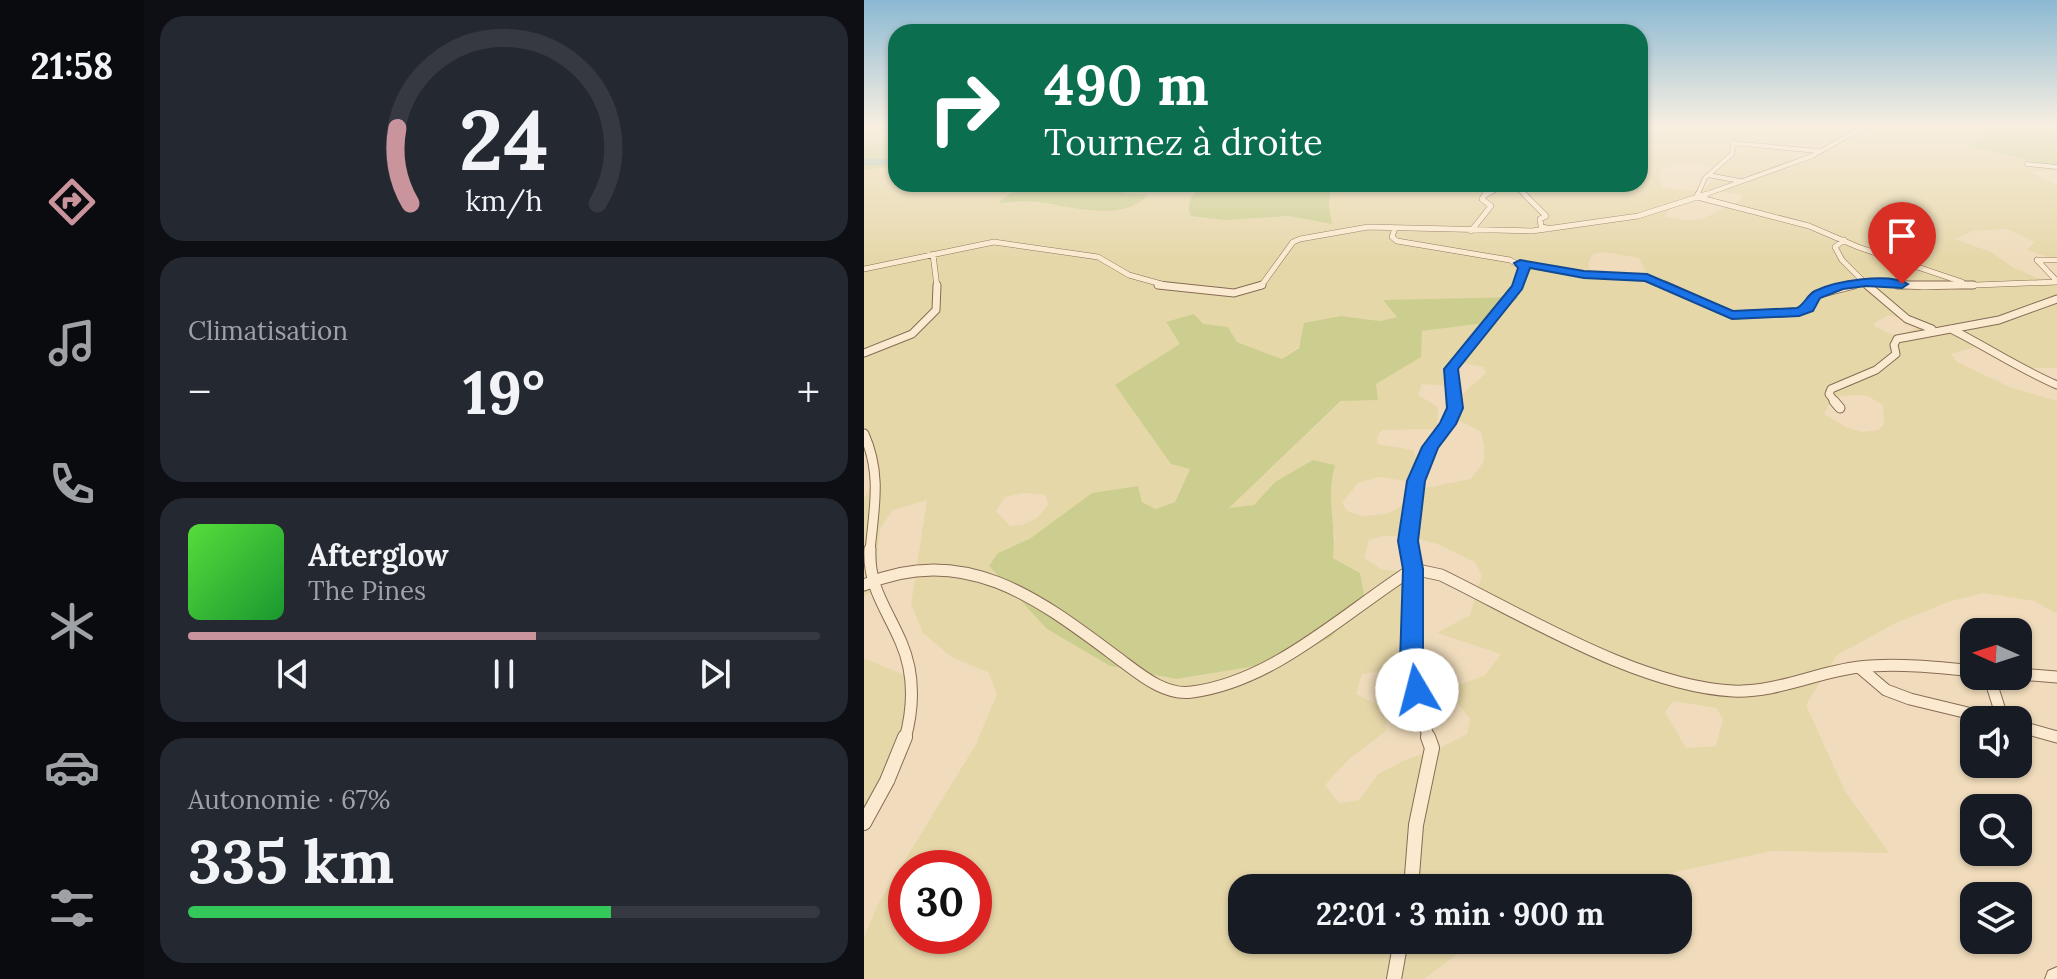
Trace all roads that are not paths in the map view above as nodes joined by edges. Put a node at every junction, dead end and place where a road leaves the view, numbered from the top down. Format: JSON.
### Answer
{"nodes":[{"id":1,"x":1714,"y":170,"type":"edge"},
{"id":2,"x":1772,"y":170,"type":"edge"},
{"id":3,"x":1708,"y":175,"type":"junction"},
{"id":4,"x":1742,"y":181,"type":"junction"},
{"id":5,"x":1490,"y":192,"type":"edge"},
{"id":6,"x":1519,"y":192,"type":"edge"},
{"id":7,"x":1697,"y":197,"type":"junction"},
{"id":8,"x":1395,"y":228,"type":"junction"},
{"id":9,"x":1549,"y":229,"type":"junction"},
{"id":10,"x":1471,"y":231,"type":"junction"},
{"id":11,"x":1844,"y":240,"type":"junction"},
{"id":12,"x":933,"y":254,"type":"junction"},
{"id":13,"x":2057,"y":260,"type":"edge"},
{"id":14,"x":1520,"y":263,"type":"junction"},
{"id":15,"x":864,"y":269,"type":"edge"},
{"id":16,"x":2057,"y":281,"type":"edge"},
{"id":17,"x":1866,"y":283,"type":"junction"},
{"id":18,"x":1967,"y":284,"type":"junction"},
{"id":19,"x":2057,"y":299,"type":"edge"},
{"id":20,"x":1951,"y":329,"type":"junction"},
{"id":21,"x":1935,"y":330,"type":"junction"},
{"id":22,"x":864,"y":353,"type":"edge"},
{"id":23,"x":2057,"y":385,"type":"edge"},
{"id":24,"x":1840,"y":408,"type":"dead end"},
{"id":25,"x":864,"y":434,"type":"edge"},
{"id":26,"x":1413,"y":569,"type":"junction"},
{"id":27,"x":868,"y":583,"type":"edge"},
{"id":28,"x":1859,"y":667,"type":"junction"},
{"id":29,"x":1960,"y":669,"type":"edge"},
{"id":30,"x":2032,"y":675,"type":"edge"},
{"id":31,"x":2057,"y":677,"type":"edge"},
{"id":32,"x":1960,"y":711,"type":"edge"},
{"id":33,"x":2032,"y":730,"type":"edge"},
{"id":34,"x":2057,"y":737,"type":"edge"},
{"id":35,"x":864,"y":823,"type":"edge"},
{"id":36,"x":1412,"y":874,"type":"edge"},
{"id":37,"x":1398,"y":954,"type":"edge"},
{"id":38,"x":1394,"y":979,"type":"edge"}],
"edges":[{"from":1,"to":3,"type":"street"},
{"from":2,"to":4,"type":"street"},
{"from":3,"to":4,"type":"street"},
{"from":3,"to":7,"type":"street"},
{"from":4,"to":7,"type":"street"},
{"from":5,"to":10,"type":"street"},
{"from":6,"to":9,"type":"street"},
{"from":7,"to":9,"type":"street"},
{"from":7,"to":11,"type":"street"},
{"from":8,"to":10,"type":"street"},
{"from":8,"to":12,"type":"street"},
{"from":8,"to":14,"type":"street"},
{"from":9,"to":10,"type":"street"},
{"from":11,"to":17,"type":"street"},
{"from":11,"to":18,"type":"street"},
{"from":12,"to":15,"type":"street"},
{"from":12,"to":22,"type":"street"},
{"from":13,"to":16,"type":"street"},
{"from":14,"to":17,"type":"street"},
{"from":14,"to":26,"type":"street"},
{"from":16,"to":18,"type":"street"},
{"from":17,"to":18,"type":"street"},
{"from":17,"to":21,"type":"street"},
{"from":19,"to":20,"type":"street"},
{"from":20,"to":21,"type":"street"},
{"from":20,"to":23,"type":"street"},
{"from":21,"to":24,"type":"street"},
{"from":25,"to":27,"type":"street"},
{"from":26,"to":27,"type":"street"},
{"from":26,"to":28,"type":"street"},
{"from":26,"to":36,"type":"street"},
{"from":27,"to":35,"type":"street"},
{"from":28,"to":29,"type":"street"},
{"from":28,"to":32,"type":"street"},
{"from":30,"to":31,"type":"street"},
{"from":33,"to":34,"type":"street"},
{"from":37,"to":38,"type":"street"}]}
